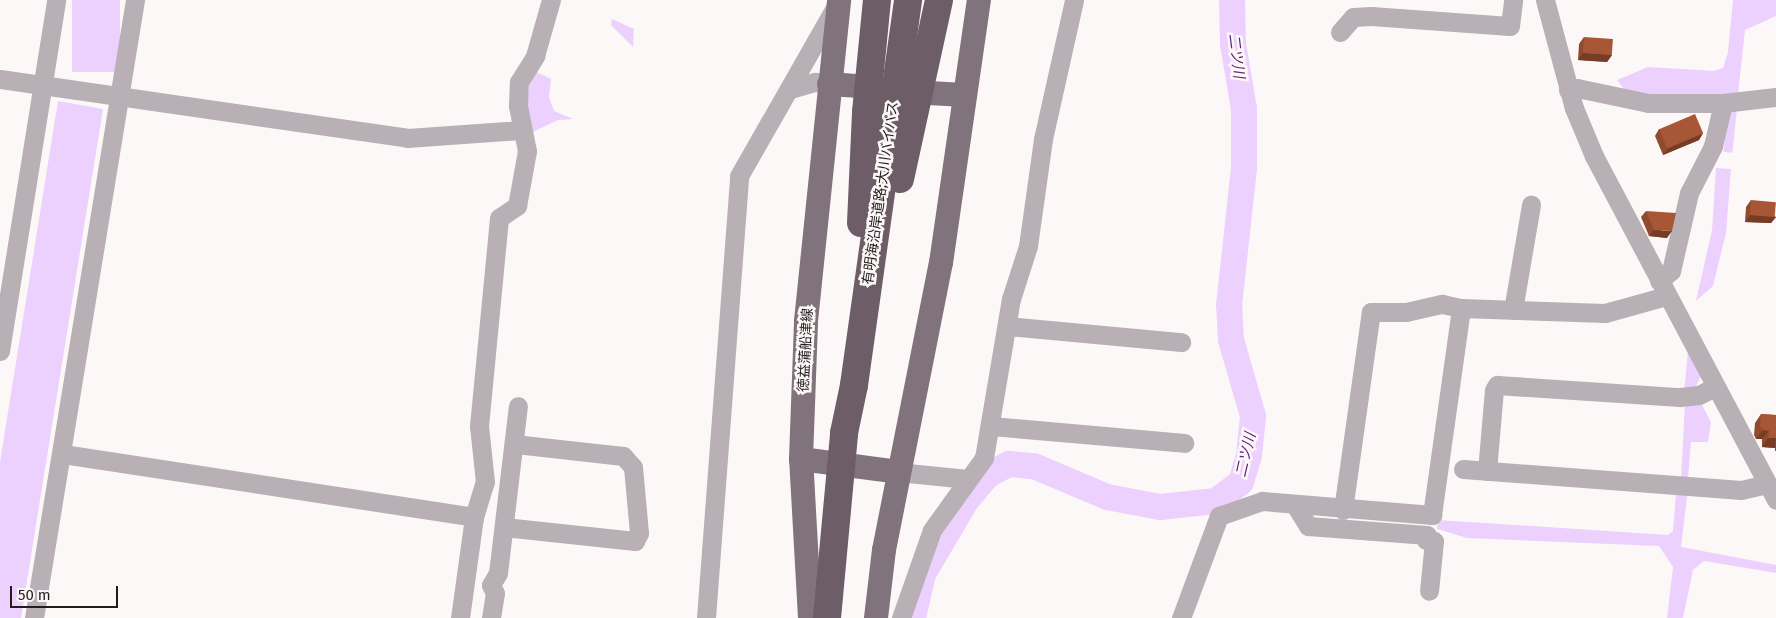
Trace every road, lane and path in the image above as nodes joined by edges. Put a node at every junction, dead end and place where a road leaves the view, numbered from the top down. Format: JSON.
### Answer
{"nodes":[{"id":1,"x":56,"y":0,"type":"edge"},
{"id":2,"x":135,"y":0,"type":"edge"},
{"id":3,"x":551,"y":0,"type":"edge"},
{"id":4,"x":839,"y":0,"type":"edge"},
{"id":5,"x":877,"y":0,"type":"edge"},
{"id":6,"x":908,"y":0,"type":"edge"},
{"id":7,"x":940,"y":0,"type":"edge"},
{"id":8,"x":979,"y":0,"type":"edge"},
{"id":9,"x":1074,"y":0,"type":"edge"},
{"id":10,"x":1513,"y":0,"type":"edge"},
{"id":11,"x":1545,"y":0,"type":"edge"},
{"id":12,"x":1354,"y":8,"type":"edge"},
{"id":13,"x":1340,"y":32,"type":"dead end"},
{"id":14,"x":0,"y":79,"type":"edge"},
{"id":15,"x":829,"y":84,"type":"junction"},
{"id":16,"x":50,"y":86,"type":"junction"},
{"id":17,"x":856,"y":86,"type":"dead end"},
{"id":18,"x":790,"y":89,"type":"junction"},
{"id":19,"x":1568,"y":90,"type":"junction"},
{"id":20,"x":928,"y":93,"type":"dead end"},
{"id":21,"x":965,"y":95,"type":"junction"},
{"id":22,"x":118,"y":97,"type":"junction"},
{"id":23,"x":1776,"y":97,"type":"edge"},
{"id":24,"x":1722,"y":103,"type":"junction"},
{"id":25,"x":522,"y":130,"type":"junction"},
{"id":26,"x":1531,"y":205,"type":"dead end"},
{"id":27,"x":1663,"y":289,"type":"junction"},
{"id":28,"x":1461,"y":308,"type":"junction"},
{"id":29,"x":1513,"y":310,"type":"junction"},
{"id":30,"x":1007,"y":326,"type":"junction"},
{"id":31,"x":1181,"y":342,"type":"dead end"},
{"id":32,"x":0,"y":351,"type":"edge"},
{"id":33,"x":854,"y":385,"type":"junction"},
{"id":34,"x":1715,"y":387,"type":"junction"},
{"id":35,"x":518,"y":406,"type":"dead end"},
{"id":36,"x":991,"y":426,"type":"junction"},
{"id":37,"x":848,"y":434,"type":"junction"},
{"id":38,"x":1184,"y":443,"type":"dead end"},
{"id":39,"x":514,"y":444,"type":"junction"},
{"id":40,"x":63,"y":454,"type":"junction"},
{"id":41,"x":801,"y":459,"type":"junction"},
{"id":42,"x":1463,"y":469,"type":"dead end"},
{"id":43,"x":1487,"y":470,"type":"junction"},
{"id":44,"x":898,"y":472,"type":"junction"},
{"id":45,"x":968,"y":479,"type":"junction"},
{"id":46,"x":1772,"y":492,"type":"edge"},
{"id":47,"x":1295,"y":505,"type":"junction"},
{"id":48,"x":1344,"y":510,"type":"junction"},
{"id":49,"x":474,"y":517,"type":"junction"},
{"id":50,"x":504,"y":526,"type":"junction"},
{"id":51,"x":1429,"y":591,"type":"dead end"},
{"id":52,"x":34,"y":618,"type":"edge"},
{"id":53,"x":460,"y":618,"type":"edge"},
{"id":54,"x":491,"y":618,"type":"edge"},
{"id":55,"x":706,"y":618,"type":"edge"},
{"id":56,"x":810,"y":618,"type":"edge"},
{"id":57,"x":827,"y":618,"type":"edge"},
{"id":58,"x":835,"y":618,"type":"edge"},
{"id":59,"x":876,"y":618,"type":"edge"},
{"id":60,"x":901,"y":618,"type":"edge"},
{"id":61,"x":1181,"y":618,"type":"edge"}],
"edges":[{"from":1,"to":16,"type":"street"},
{"from":2,"to":22,"type":"street"},
{"from":3,"to":25,"type":"street"},
{"from":4,"to":15,"type":"main road","name":"徳益蒲船津線"},
{"from":4,"to":18,"type":"street"},
{"from":5,"to":33,"type":"highway"},
{"from":6,"to":33,"type":"highway","name":"有明海沿岸道路;大川バイパス"},
{"from":7,"to":33,"type":"highway"},
{"from":8,"to":21,"type":"main road"},
{"from":9,"to":30,"type":"street"},
{"from":10,"to":12,"type":"street"},
{"from":11,"to":19,"type":"street"},
{"from":12,"to":13,"type":"street"},
{"from":14,"to":16,"type":"street"},
{"from":15,"to":17,"type":"main road"},
{"from":15,"to":18,"type":"street"},
{"from":15,"to":41,"type":"main road","name":"徳益蒲船津線"},
{"from":16,"to":22,"type":"street"},
{"from":16,"to":32,"type":"street"},
{"from":18,"to":55,"type":"street"},
{"from":19,"to":24,"type":"street"},
{"from":19,"to":27,"type":"street"},
{"from":20,"to":21,"type":"main road"},
{"from":21,"to":44,"type":"main road"},
{"from":22,"to":25,"type":"street"},
{"from":22,"to":40,"type":"street"},
{"from":23,"to":24,"type":"street"},
{"from":24,"to":27,"type":"street"},
{"from":25,"to":49,"type":"street"},
{"from":26,"to":29,"type":"street"},
{"from":27,"to":29,"type":"street"},
{"from":27,"to":34,"type":"street"},
{"from":28,"to":29,"type":"street"},
{"from":28,"to":48,"type":"street"},
{"from":28,"to":48,"type":"street"},
{"from":30,"to":31,"type":"street"},
{"from":30,"to":36,"type":"street"},
{"from":33,"to":37,"type":"highway","name":"有明海沿岸道路;大川バイパス"},
{"from":34,"to":43,"type":"street"},
{"from":34,"to":46,"type":"street"},
{"from":35,"to":39,"type":"street"},
{"from":36,"to":38,"type":"street"},
{"from":36,"to":45,"type":"street"},
{"from":37,"to":57,"type":"highway","name":"有明海沿岸道路;大川バイパス","bridge":true},
{"from":37,"to":58,"type":"highway","name":"有明海沿岸道路;大川バイパス"},
{"from":39,"to":50,"type":"street"},
{"from":39,"to":50,"type":"street"},
{"from":40,"to":49,"type":"street"},
{"from":40,"to":52,"type":"street"},
{"from":41,"to":44,"type":"main road"},
{"from":41,"to":56,"type":"main road","name":"徳益蒲船津線"},
{"from":42,"to":43,"type":"street"},
{"from":43,"to":46,"type":"street"},
{"from":44,"to":45,"type":"street"},
{"from":44,"to":59,"type":"main road"},
{"from":45,"to":60,"type":"street"},
{"from":47,"to":48,"type":"street"},
{"from":47,"to":51,"type":"street"},
{"from":47,"to":61,"type":"street"},
{"from":49,"to":53,"type":"street"},
{"from":50,"to":54,"type":"street"}]}
